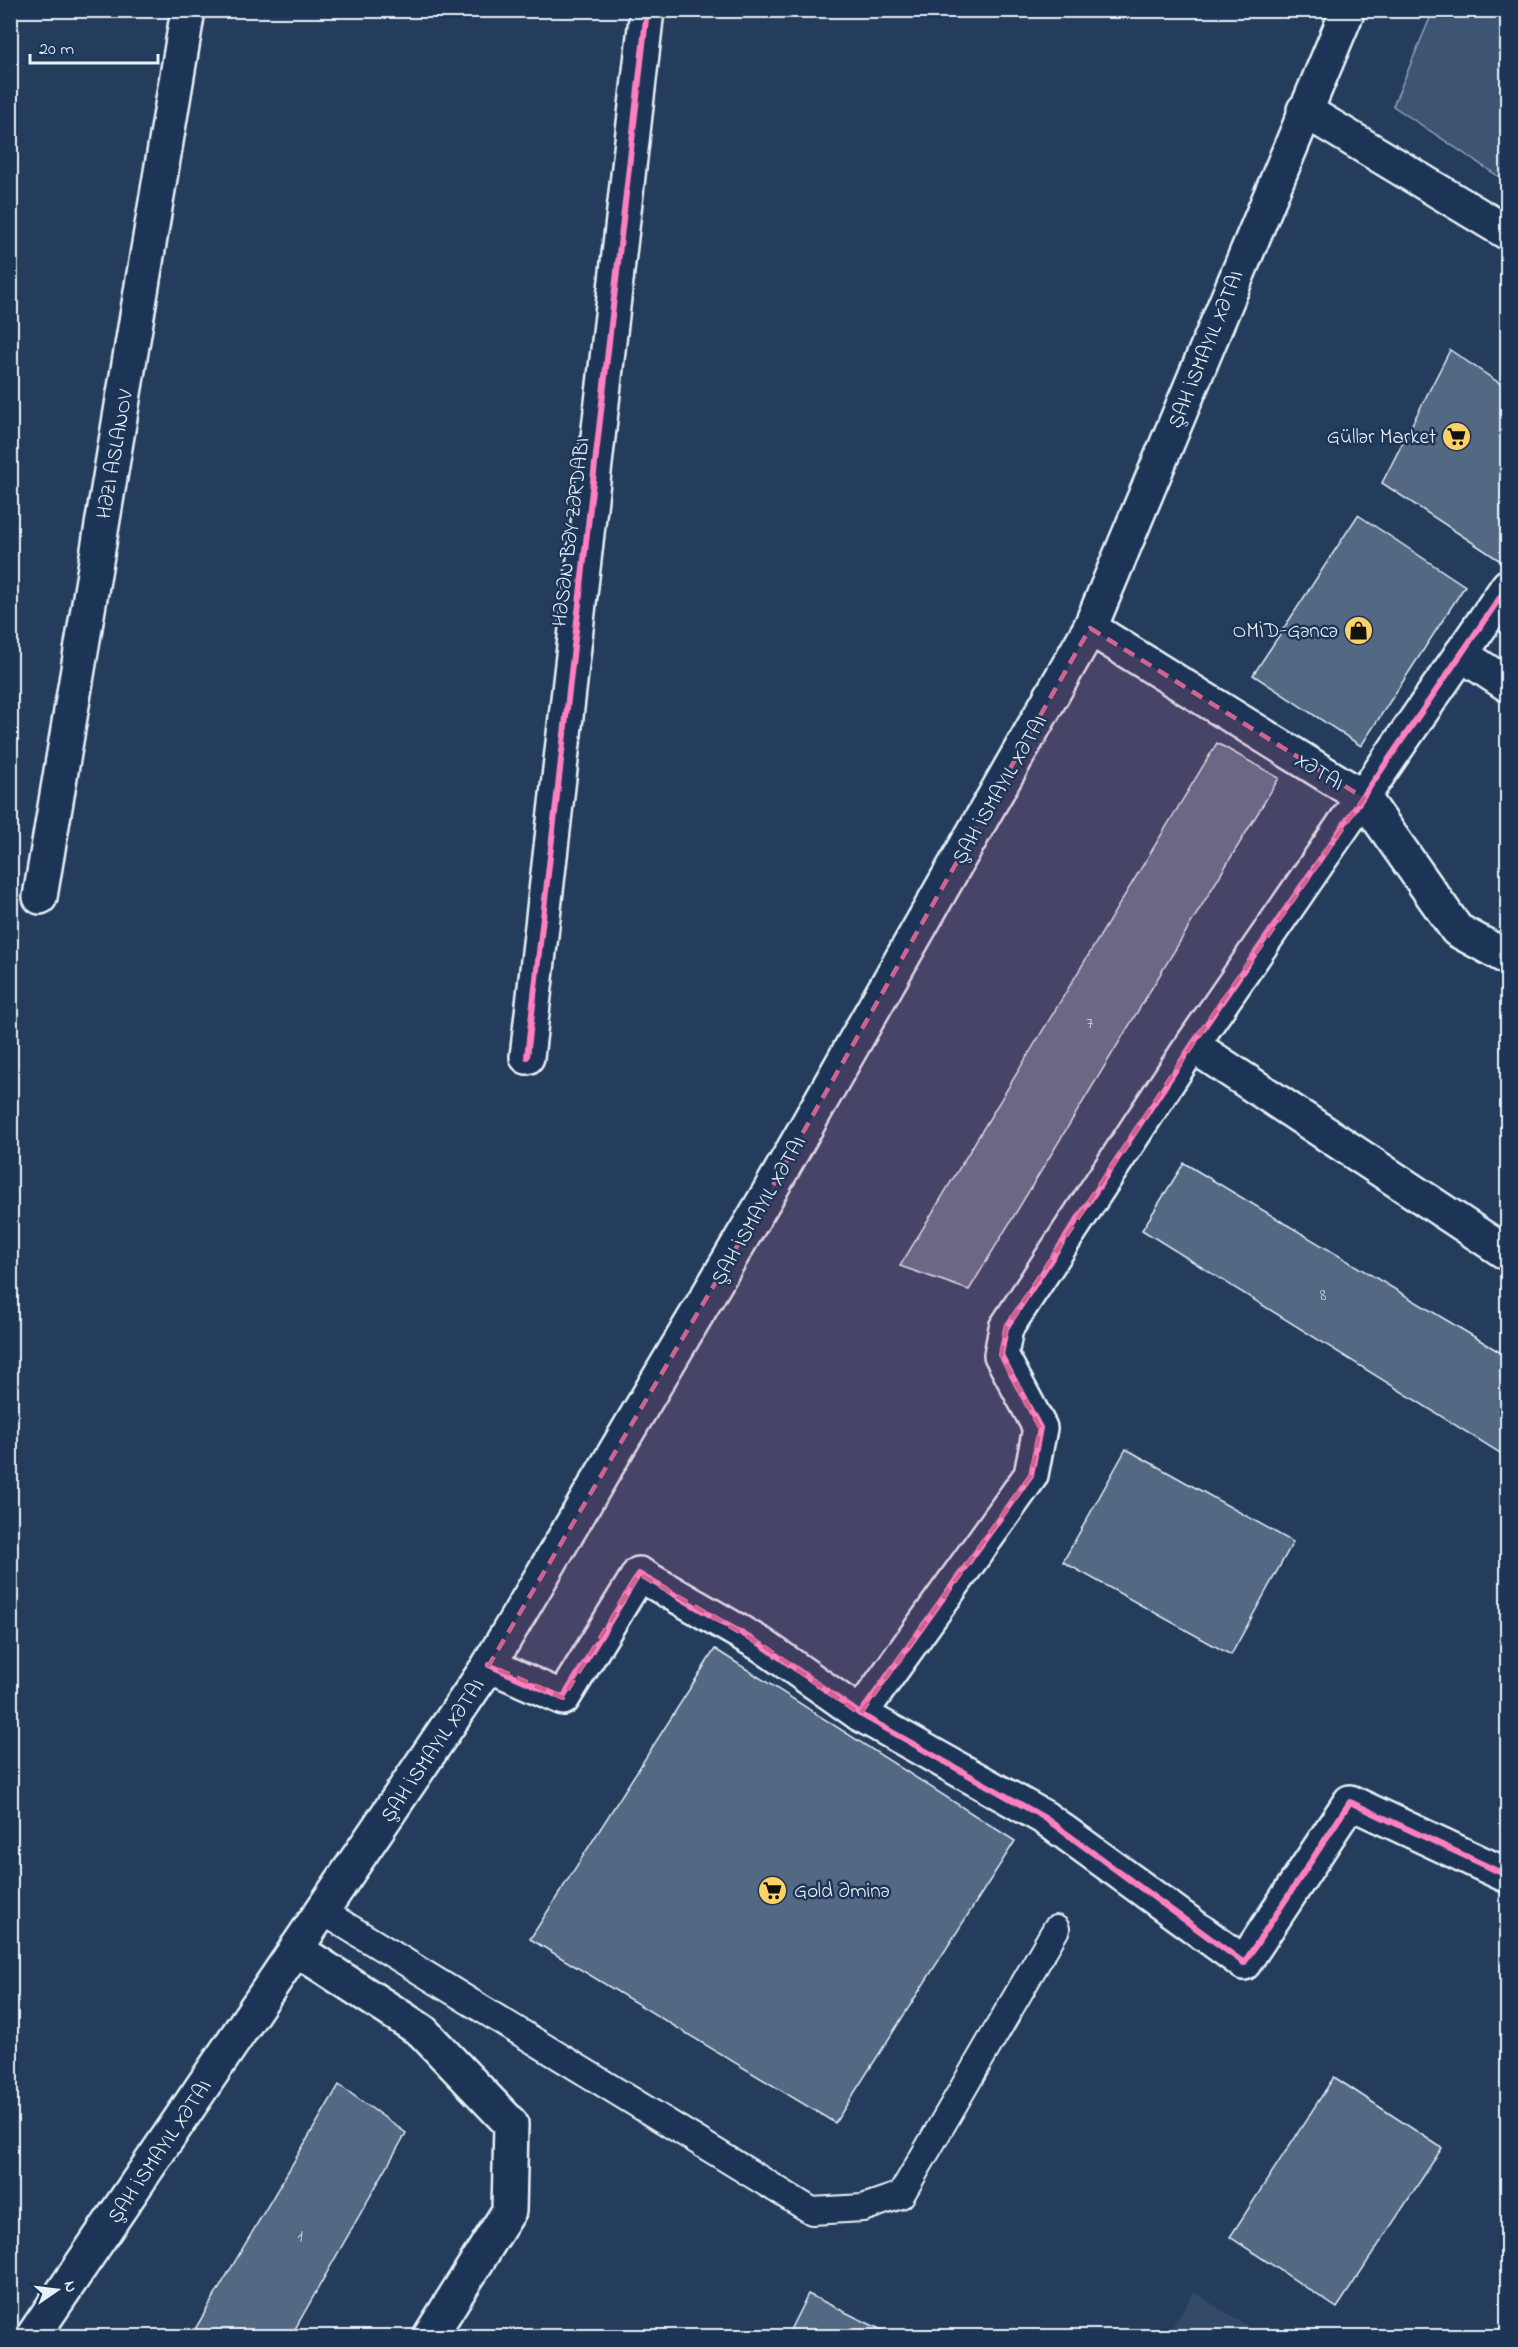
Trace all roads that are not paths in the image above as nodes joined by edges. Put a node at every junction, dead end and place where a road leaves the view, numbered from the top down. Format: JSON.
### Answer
{"nodes":[{"id":1,"x":188,"y":10,"type":"edge"},
{"id":2,"x":647,"y":10,"type":"edge"},
{"id":3,"x":1348,"y":10,"type":"edge"},
{"id":4,"x":1304,"y":110,"type":"junction"},
{"id":5,"x":1508,"y":233,"type":"edge"},
{"id":6,"x":1508,"y":586,"type":"edge"},
{"id":7,"x":1090,"y":628,"type":"junction"},
{"id":8,"x":1461,"y":654,"type":"junction"},
{"id":9,"x":1508,"y":685,"type":"edge"},
{"id":10,"x":1364,"y":798,"type":"junction"},
{"id":11,"x":40,"y":897,"type":"dead end"},
{"id":12,"x":1508,"y":958,"type":"edge"},
{"id":13,"x":1192,"y":1045,"type":"junction"},
{"id":14,"x":527,"y":1057,"type":"dead end"},
{"id":15,"x":1508,"y":1254,"type":"edge"},
{"id":16,"x":489,"y":1665,"type":"junction"},
{"id":17,"x":860,"y":1714,"type":"junction"},
{"id":18,"x":1508,"y":1876,"type":"edge"},
{"id":19,"x":322,"y":1911,"type":"junction"},
{"id":20,"x":1056,"y":1929,"type":"dead end"},
{"id":21,"x":296,"y":1949,"type":"junction"},
{"id":22,"x":33,"y":2337,"type":"edge"},
{"id":23,"x":430,"y":2337,"type":"edge"}],
"edges":[{"from":1,"to":11,"type":"street","name":"HƏZI ASLANOV"},
{"from":2,"to":14,"type":"street","name":"HƏSƏN BƏY ZƏRDABI"},
{"from":3,"to":4,"type":"street"},
{"from":4,"to":5,"type":"street"},
{"from":4,"to":7,"type":"street"},
{"from":6,"to":8,"type":"street"},
{"from":7,"to":10,"type":"street","name":"XƏTAI"},
{"from":7,"to":16,"type":"street"},
{"from":8,"to":9,"type":"street"},
{"from":8,"to":10,"type":"street"},
{"from":10,"to":12,"type":"street","name":"XƏTAI"},
{"from":10,"to":13,"type":"street"},
{"from":13,"to":15,"type":"street"},
{"from":13,"to":17,"type":"street"},
{"from":16,"to":17,"type":"street"},
{"from":16,"to":19,"type":"street"},
{"from":17,"to":18,"type":"street"},
{"from":19,"to":20,"type":"lane"},
{"from":19,"to":21,"type":"street"},
{"from":21,"to":22,"type":"street"},
{"from":21,"to":23,"type":"street"}]}
